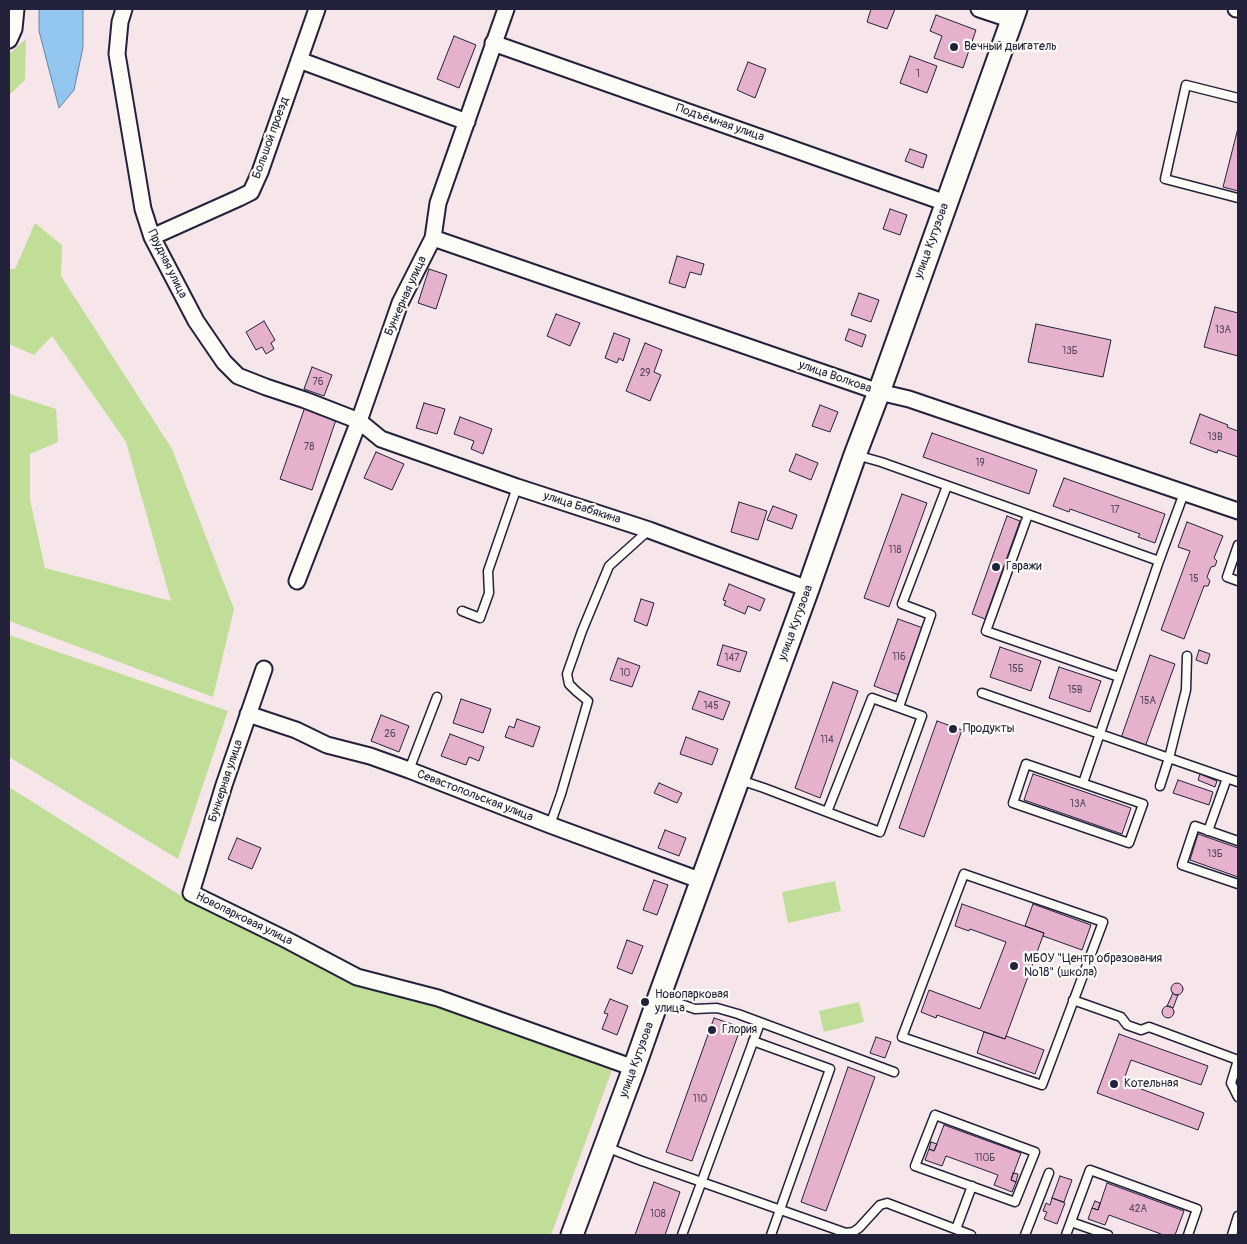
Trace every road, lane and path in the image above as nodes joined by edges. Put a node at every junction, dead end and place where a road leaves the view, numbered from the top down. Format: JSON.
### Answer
{"nodes":[{"id":1,"x":16,"y":9,"type":"edge"},
{"id":2,"x":124,"y":9,"type":"edge"},
{"id":3,"x":317,"y":9,"type":"edge"},
{"id":4,"x":506,"y":9,"type":"edge"},
{"id":5,"x":979,"y":9,"type":"edge"},
{"id":6,"x":1014,"y":15,"type":"edge"},
{"id":7,"x":9,"y":40,"type":"edge"},
{"id":8,"x":493,"y":43,"type":"junction"},
{"id":9,"x":300,"y":60,"type":"junction"},
{"id":10,"x":1238,"y":98,"type":"edge"},
{"id":11,"x":467,"y":122,"type":"junction"},
{"id":12,"x":1238,"y":198,"type":"edge"},
{"id":13,"x":946,"y":203,"type":"junction"},
{"id":14,"x":152,"y":237,"type":"junction"},
{"id":15,"x":432,"y":238,"type":"junction"},
{"id":16,"x":879,"y":392,"type":"junction"},
{"id":17,"x":359,"y":421,"type":"junction"},
{"id":18,"x":855,"y":455,"type":"junction"},
{"id":19,"x":517,"y":486,"type":"junction"},
{"id":20,"x":947,"y":486,"type":"junction"},
{"id":21,"x":1184,"y":493,"type":"junction"},
{"id":22,"x":1238,"y":512,"type":"edge"},
{"id":23,"x":1028,"y":515,"type":"junction"},
{"id":24,"x":649,"y":530,"type":"junction"},
{"id":25,"x":1238,"y":545,"type":"edge"},
{"id":26,"x":1158,"y":561,"type":"junction"},
{"id":27,"x":297,"y":581,"type":"dead end"},
{"id":28,"x":1238,"y":581,"type":"edge"},
{"id":29,"x":808,"y":589,"type":"junction"},
{"id":30,"x":462,"y":611,"type":"dead end"},
{"id":31,"x":1187,"y":656,"type":"dead end"},
{"id":32,"x":264,"y":669,"type":"dead end"},
{"id":33,"x":1119,"y":677,"type":"junction"},
{"id":34,"x":982,"y":693,"type":"dead end"},
{"id":35,"x":437,"y":697,"type":"dead end"},
{"id":36,"x":899,"y":707,"type":"junction"},
{"id":37,"x":248,"y":714,"type":"junction"},
{"id":38,"x":1100,"y":734,"type":"junction"},
{"id":39,"x":1169,"y":758,"type":"junction"},
{"id":40,"x":409,"y":770,"type":"junction"},
{"id":41,"x":1227,"y":778,"type":"junction"},
{"id":42,"x":738,"y":780,"type":"junction"},
{"id":43,"x":1238,"y":782,"type":"edge"},
{"id":44,"x":1083,"y":783,"type":"junction"},
{"id":45,"x":1160,"y":786,"type":"dead end"},
{"id":46,"x":826,"y":812,"type":"junction"},
{"id":47,"x":550,"y":825,"type":"junction"},
{"id":48,"x":1208,"y":831,"type":"junction"},
{"id":49,"x":1238,"y":841,"type":"edge"},
{"id":50,"x":702,"y":881,"type":"junction"},
{"id":51,"x":1238,"y":884,"type":"edge"},
{"id":52,"x":191,"y":893,"type":"joint"},
{"id":53,"x":659,"y":997,"type":"junction"},
{"id":54,"x":1073,"y":1000,"type":"junction"},
{"id":55,"x":760,"y":1022,"type":"junction"},
{"id":56,"x":753,"y":1041,"type":"junction"},
{"id":57,"x":1238,"y":1060,"type":"edge"},
{"id":58,"x":634,"y":1068,"type":"junction"},
{"id":59,"x":894,"y":1072,"type":"dead end"},
{"id":60,"x":1238,"y":1097,"type":"edge"},
{"id":61,"x":605,"y":1147,"type":"junction"},
{"id":62,"x":1049,"y":1172,"type":"dead end"},
{"id":63,"x":701,"y":1182,"type":"junction"},
{"id":64,"x":972,"y":1186,"type":"junction"},
{"id":65,"x":780,"y":1210,"type":"junction"},
{"id":66,"x":1238,"y":1216,"type":"edge"},
{"id":67,"x":1071,"y":1222,"type":"junction"},
{"id":68,"x":956,"y":1229,"type":"junction"},
{"id":69,"x":854,"y":1234,"type":"edge"},
{"id":70,"x":572,"y":1235,"type":"edge"},
{"id":71,"x":682,"y":1235,"type":"edge"},
{"id":72,"x":771,"y":1235,"type":"edge"},
{"id":73,"x":971,"y":1235,"type":"edge"},
{"id":74,"x":1025,"y":1235,"type":"edge"},
{"id":75,"x":1066,"y":1235,"type":"edge"},
{"id":76,"x":1108,"y":1235,"type":"edge"},
{"id":77,"x":1188,"y":1235,"type":"edge"},
{"id":78,"x":1232,"y":1235,"type":"edge"}],
"edges":[{"from":1,"to":7,"type":"street"},
{"from":2,"to":14,"type":"street","name":"Прудная улица"},
{"from":3,"to":9,"type":"street","name":"Большой проезд"},
{"from":4,"to":8,"type":"street","name":"Бункерная улица"},
{"from":5,"to":6,"type":"street"},
{"from":6,"to":13,"type":"main road","name":"улица Кутузова"},
{"from":8,"to":11,"type":"street","name":"Бункерная улица"},
{"from":8,"to":13,"type":"street","name":"Подъёмная улица"},
{"from":9,"to":11,"type":"street"},
{"from":9,"to":14,"type":"street","name":"Большой проезд"},
{"from":10,"to":12,"type":"lane"},
{"from":11,"to":15,"type":"street","name":"Бункерная улица"},
{"from":13,"to":16,"type":"main road","name":"улица Кутузова"},
{"from":14,"to":17,"type":"street","name":"Прудная улица"},
{"from":15,"to":16,"type":"street","name":"улица Волкова"},
{"from":15,"to":17,"type":"street","name":"Бункерная улица"},
{"from":16,"to":18,"type":"main road","name":"улица Кутузова"},
{"from":16,"to":21,"type":"street","name":"улица Волкова"},
{"from":17,"to":19,"type":"street","name":"улица Бабякина"},
{"from":17,"to":27,"type":"street","name":"Бункерная улица"},
{"from":18,"to":20,"type":"lane"},
{"from":18,"to":29,"type":"main road","name":"улица Кутузова"},
{"from":19,"to":24,"type":"street","name":"улица Бабякина"},
{"from":19,"to":30,"type":"lane"},
{"from":20,"to":23,"type":"lane"},
{"from":20,"to":36,"type":"lane"},
{"from":21,"to":22,"type":"street","name":"улица Волкова"},
{"from":21,"to":26,"type":"lane"},
{"from":23,"to":26,"type":"lane"},
{"from":23,"to":33,"type":"lane"},
{"from":24,"to":29,"type":"street","name":"улица Бабякина"},
{"from":24,"to":47,"type":"lane"},
{"from":25,"to":28,"type":"lane"},
{"from":26,"to":33,"type":"lane"},
{"from":29,"to":42,"type":"main road","name":"улица Кутузова"},
{"from":31,"to":39,"type":"lane"},
{"from":32,"to":37,"type":"street","name":"Бункерная улица"},
{"from":33,"to":38,"type":"lane"},
{"from":34,"to":38,"type":"lane"},
{"from":35,"to":40,"type":"lane"},
{"from":36,"to":46,"type":"lane"},
{"from":36,"to":46,"type":"lane"},
{"from":37,"to":40,"type":"street","name":"Севастопольская улица"},
{"from":37,"to":52,"type":"street","name":"Бункерная улица"},
{"from":38,"to":39,"type":"lane"},
{"from":38,"to":44,"type":"lane"},
{"from":39,"to":41,"type":"lane"},
{"from":39,"to":45,"type":"lane"},
{"from":40,"to":47,"type":"street","name":"Севастопольская улица"},
{"from":41,"to":43,"type":"lane"},
{"from":41,"to":48,"type":"lane"},
{"from":42,"to":46,"type":"lane"},
{"from":42,"to":50,"type":"main road","name":"улица Кутузова"},
{"from":44,"to":44,"type":"lane"},
{"from":47,"to":50,"type":"street","name":"Севастопольская улица"},
{"from":48,"to":49,"type":"lane"},
{"from":48,"to":51,"type":"lane"},
{"from":50,"to":53,"type":"main road","name":"улица Кутузова"},
{"from":52,"to":58,"type":"street","name":"Новопарковая улица"},
{"from":53,"to":55,"type":"lane"},
{"from":53,"to":58,"type":"main road","name":"улица Кутузова"},
{"from":54,"to":54,"type":"lane"},
{"from":54,"to":57,"type":"lane"},
{"from":55,"to":56,"type":"lane"},
{"from":55,"to":59,"type":"lane"},
{"from":56,"to":63,"type":"lane"},
{"from":56,"to":65,"type":"lane"},
{"from":57,"to":60,"type":"lane"},
{"from":58,"to":61,"type":"main road","name":"улица Кутузова"},
{"from":61,"to":63,"type":"lane"},
{"from":61,"to":70,"type":"main road","name":"улица Кутузова"},
{"from":62,"to":74,"type":"lane"},
{"from":63,"to":65,"type":"lane"},
{"from":63,"to":71,"type":"lane"},
{"from":64,"to":64,"type":"lane"},
{"from":64,"to":68,"type":"lane"},
{"from":65,"to":69,"type":"lane"},
{"from":65,"to":72,"type":"lane"},
{"from":66,"to":78,"type":"lane"},
{"from":67,"to":75,"type":"lane"},
{"from":67,"to":76,"type":"lane"},
{"from":67,"to":77,"type":"lane"},
{"from":68,"to":69,"type":"lane"},
{"from":68,"to":73,"type":"lane"}]}
